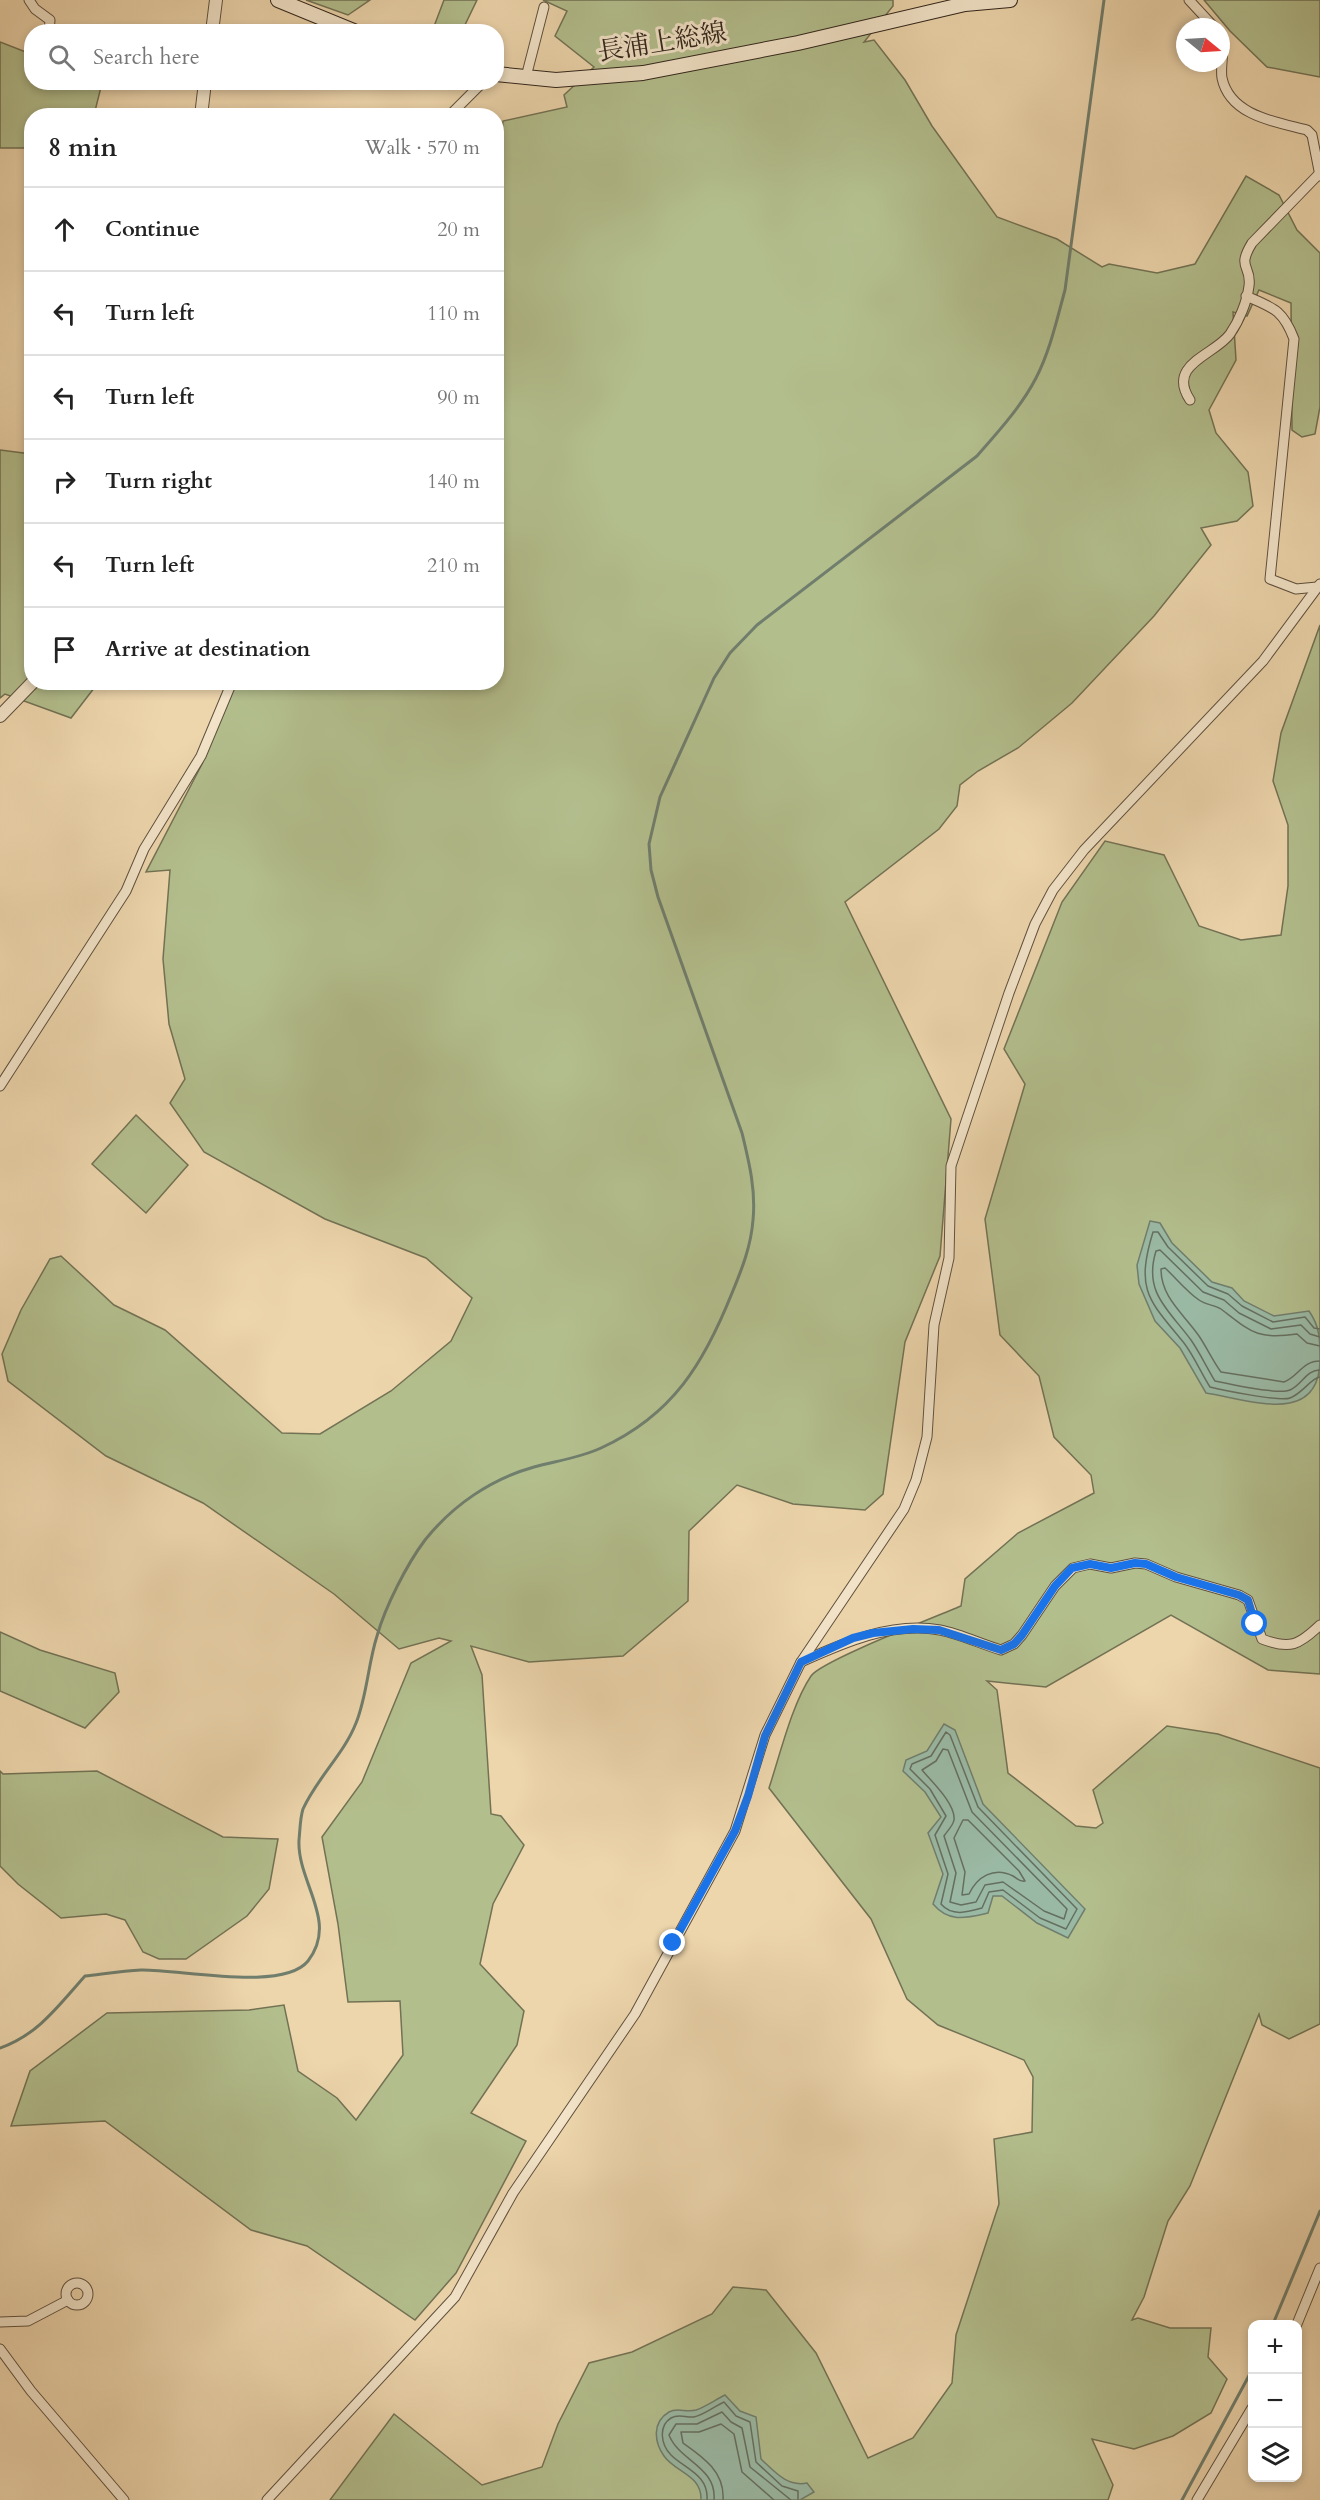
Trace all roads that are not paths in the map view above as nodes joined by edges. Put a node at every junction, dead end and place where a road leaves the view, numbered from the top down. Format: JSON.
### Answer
{"nodes":[{"id":1,"x":29,"y":0,"type":"edge"},
{"id":2,"x":216,"y":0,"type":"edge"},
{"id":3,"x":278,"y":0,"type":"edge"},
{"id":4,"x":1010,"y":0,"type":"edge"},
{"id":5,"x":1188,"y":0,"type":"edge"},
{"id":6,"x":543,"y":7,"type":"dead end"},
{"id":7,"x":1205,"y":18,"type":"edge"},
{"id":8,"x":50,"y":24,"type":"edge"},
{"id":9,"x":213,"y":24,"type":"edge"},
{"id":10,"x":336,"y":24,"type":"edge"},
{"id":11,"x":1221,"y":72,"type":"edge"},
{"id":12,"x":504,"y":75,"type":"edge"},
{"id":13,"x":526,"y":77,"type":"junction"},
{"id":14,"x":204,"y":90,"type":"edge"},
{"id":15,"x":475,"y":90,"type":"edge"},
{"id":16,"x":202,"y":108,"type":"edge"},
{"id":17,"x":457,"y":108,"type":"edge"},
{"id":18,"x":1319,"y":175,"type":"edge"},
{"id":19,"x":1246,"y":296,"type":"junction"},
{"id":20,"x":1190,"y":400,"type":"dead end"},
{"id":21,"x":1319,"y":585,"type":"edge"},
{"id":22,"x":25,"y":690,"type":"edge"},
{"id":23,"x":229,"y":690,"type":"edge"},
{"id":24,"x":0,"y":716,"type":"edge"},
{"id":25,"x":0,"y":1086,"type":"edge"},
{"id":26,"x":1320,"y":1625,"type":"edge"},
{"id":27,"x":801,"y":1662,"type":"junction"},
{"id":28,"x":1320,"y":2268,"type":"edge"},
{"id":29,"x":68,"y":2300,"type":"dead end"},
{"id":30,"x":1299,"y":2320,"type":"edge"},
{"id":31,"x":0,"y":2322,"type":"edge"},
{"id":32,"x":0,"y":2349,"type":"edge"},
{"id":33,"x":1248,"y":2415,"type":"edge"},
{"id":34,"x":124,"y":2500,"type":"edge"},
{"id":35,"x":267,"y":2500,"type":"edge"},
{"id":36,"x":1197,"y":2500,"type":"edge"}],
"edges":[{"from":1,"to":8,"type":"street"},
{"from":2,"to":9,"type":"street"},
{"from":3,"to":10,"type":"main road"},
{"from":4,"to":13,"type":"main road","name":"長浦上総線"},
{"from":5,"to":7,"type":"street"},
{"from":6,"to":13,"type":"street"},
{"from":11,"to":18,"type":"street"},
{"from":12,"to":13,"type":"main road","name":"長浦上総線"},
{"from":14,"to":16,"type":"street"},
{"from":15,"to":17,"type":"street"},
{"from":18,"to":19,"type":"street"},
{"from":19,"to":20,"type":"street"},
{"from":19,"to":21,"type":"street"},
{"from":21,"to":27,"type":"street"},
{"from":22,"to":24,"type":"street"},
{"from":23,"to":25,"type":"street"},
{"from":26,"to":27,"type":"street"},
{"from":27,"to":35,"type":"street"},
{"from":28,"to":30,"type":"street"},
{"from":29,"to":31,"type":"street"},
{"from":32,"to":34,"type":"street"},
{"from":33,"to":36,"type":"street"}]}
